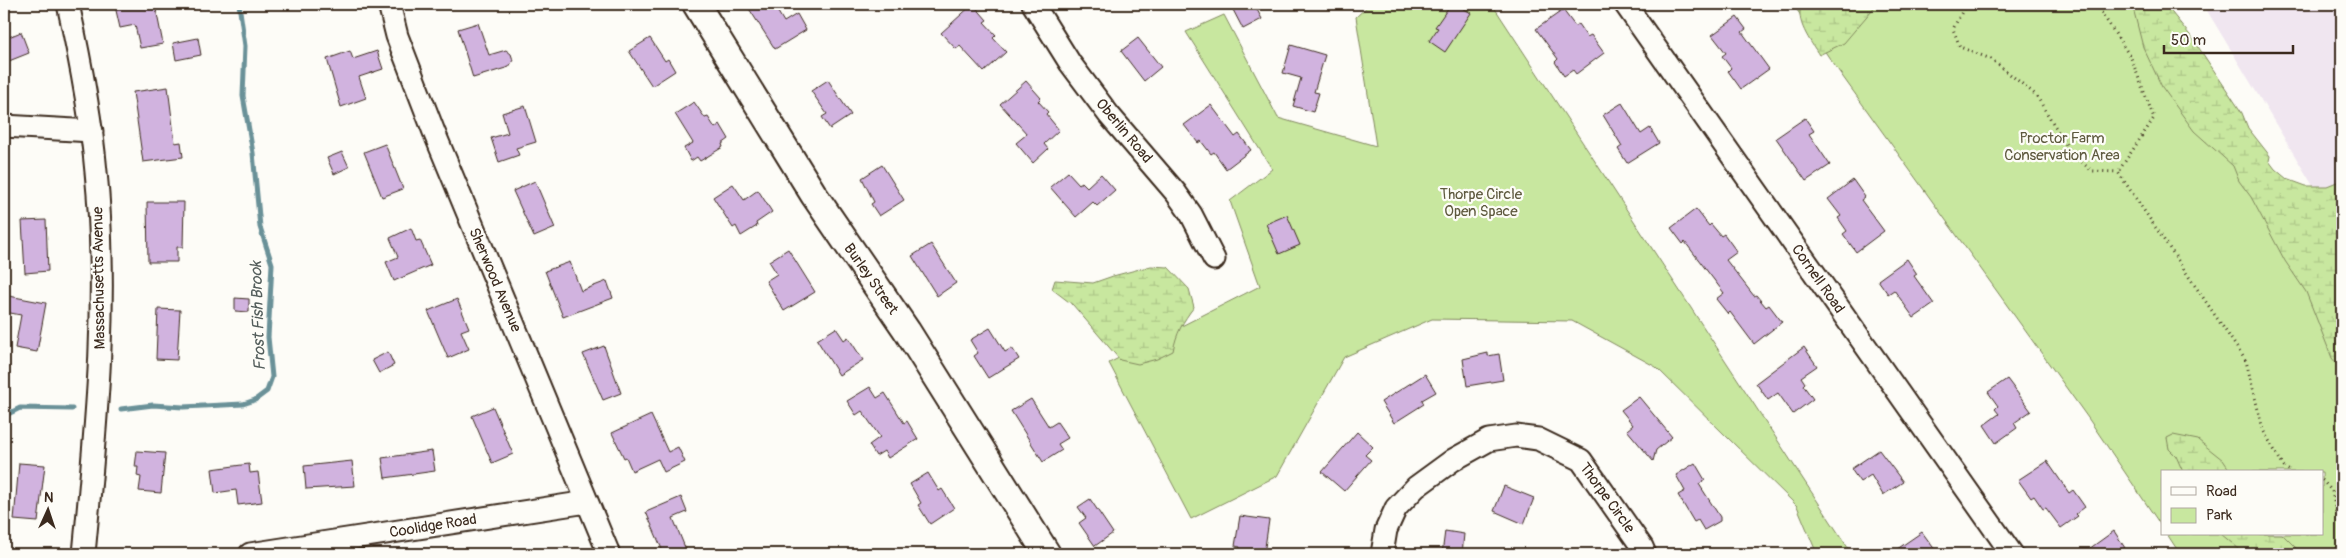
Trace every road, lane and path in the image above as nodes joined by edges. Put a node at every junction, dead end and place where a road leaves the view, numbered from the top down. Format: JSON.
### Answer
{"nodes":[{"id":1,"x":68,"y":4,"type":"edge"},
{"id":2,"x":389,"y":4,"type":"edge"},
{"id":3,"x":696,"y":4,"type":"edge"},
{"id":4,"x":1032,"y":4,"type":"edge"},
{"id":5,"x":1625,"y":4,"type":"edge"},
{"id":6,"x":1966,"y":4,"type":"edge"},
{"id":7,"x":2096,"y":4,"type":"edge"},
{"id":8,"x":4,"y":126,"type":"edge"},
{"id":9,"x":92,"y":131,"type":"junction"},
{"id":10,"x":2118,"y":172,"type":"junction"},
{"id":11,"x":1214,"y":259,"type":"dead end"},
{"id":12,"x":2289,"y":470,"type":"edge"},
{"id":13,"x":2324,"y":482,"type":"edge"},
{"id":14,"x":588,"y":502,"type":"junction"},
{"id":15,"x":2342,"y":526,"type":"edge"},
{"id":16,"x":84,"y":554,"type":"edge"},
{"id":17,"x":250,"y":554,"type":"edge"},
{"id":18,"x":609,"y":554,"type":"edge"},
{"id":19,"x":1047,"y":554,"type":"edge"},
{"id":20,"x":1382,"y":554,"type":"edge"},
{"id":21,"x":1645,"y":554,"type":"edge"},
{"id":22,"x":2012,"y":554,"type":"edge"}],
"edges":[{"from":1,"to":9,"type":"street","name":"Massachusetts Avenue"},
{"from":2,"to":14,"type":"street","name":"Sherwood Avenue"},
{"from":3,"to":19,"type":"main road","name":"Burley Street"},
{"from":4,"to":11,"type":"street","name":"Oberlin Road"},
{"from":5,"to":22,"type":"street","name":"Cornell Road"},
{"from":6,"to":10,"type":"path"},
{"from":7,"to":10,"type":"path"},
{"from":8,"to":9,"type":"street"},
{"from":9,"to":16,"type":"street","name":"Massachusetts Avenue"},
{"from":10,"to":12,"type":"path"},
{"from":13,"to":15,"type":"path"},
{"from":14,"to":17,"type":"street","name":"Coolidge Road"},
{"from":14,"to":18,"type":"street","name":"Sherwood Avenue"},
{"from":20,"to":21,"type":"street","name":"Thorpe Circle"}]}
